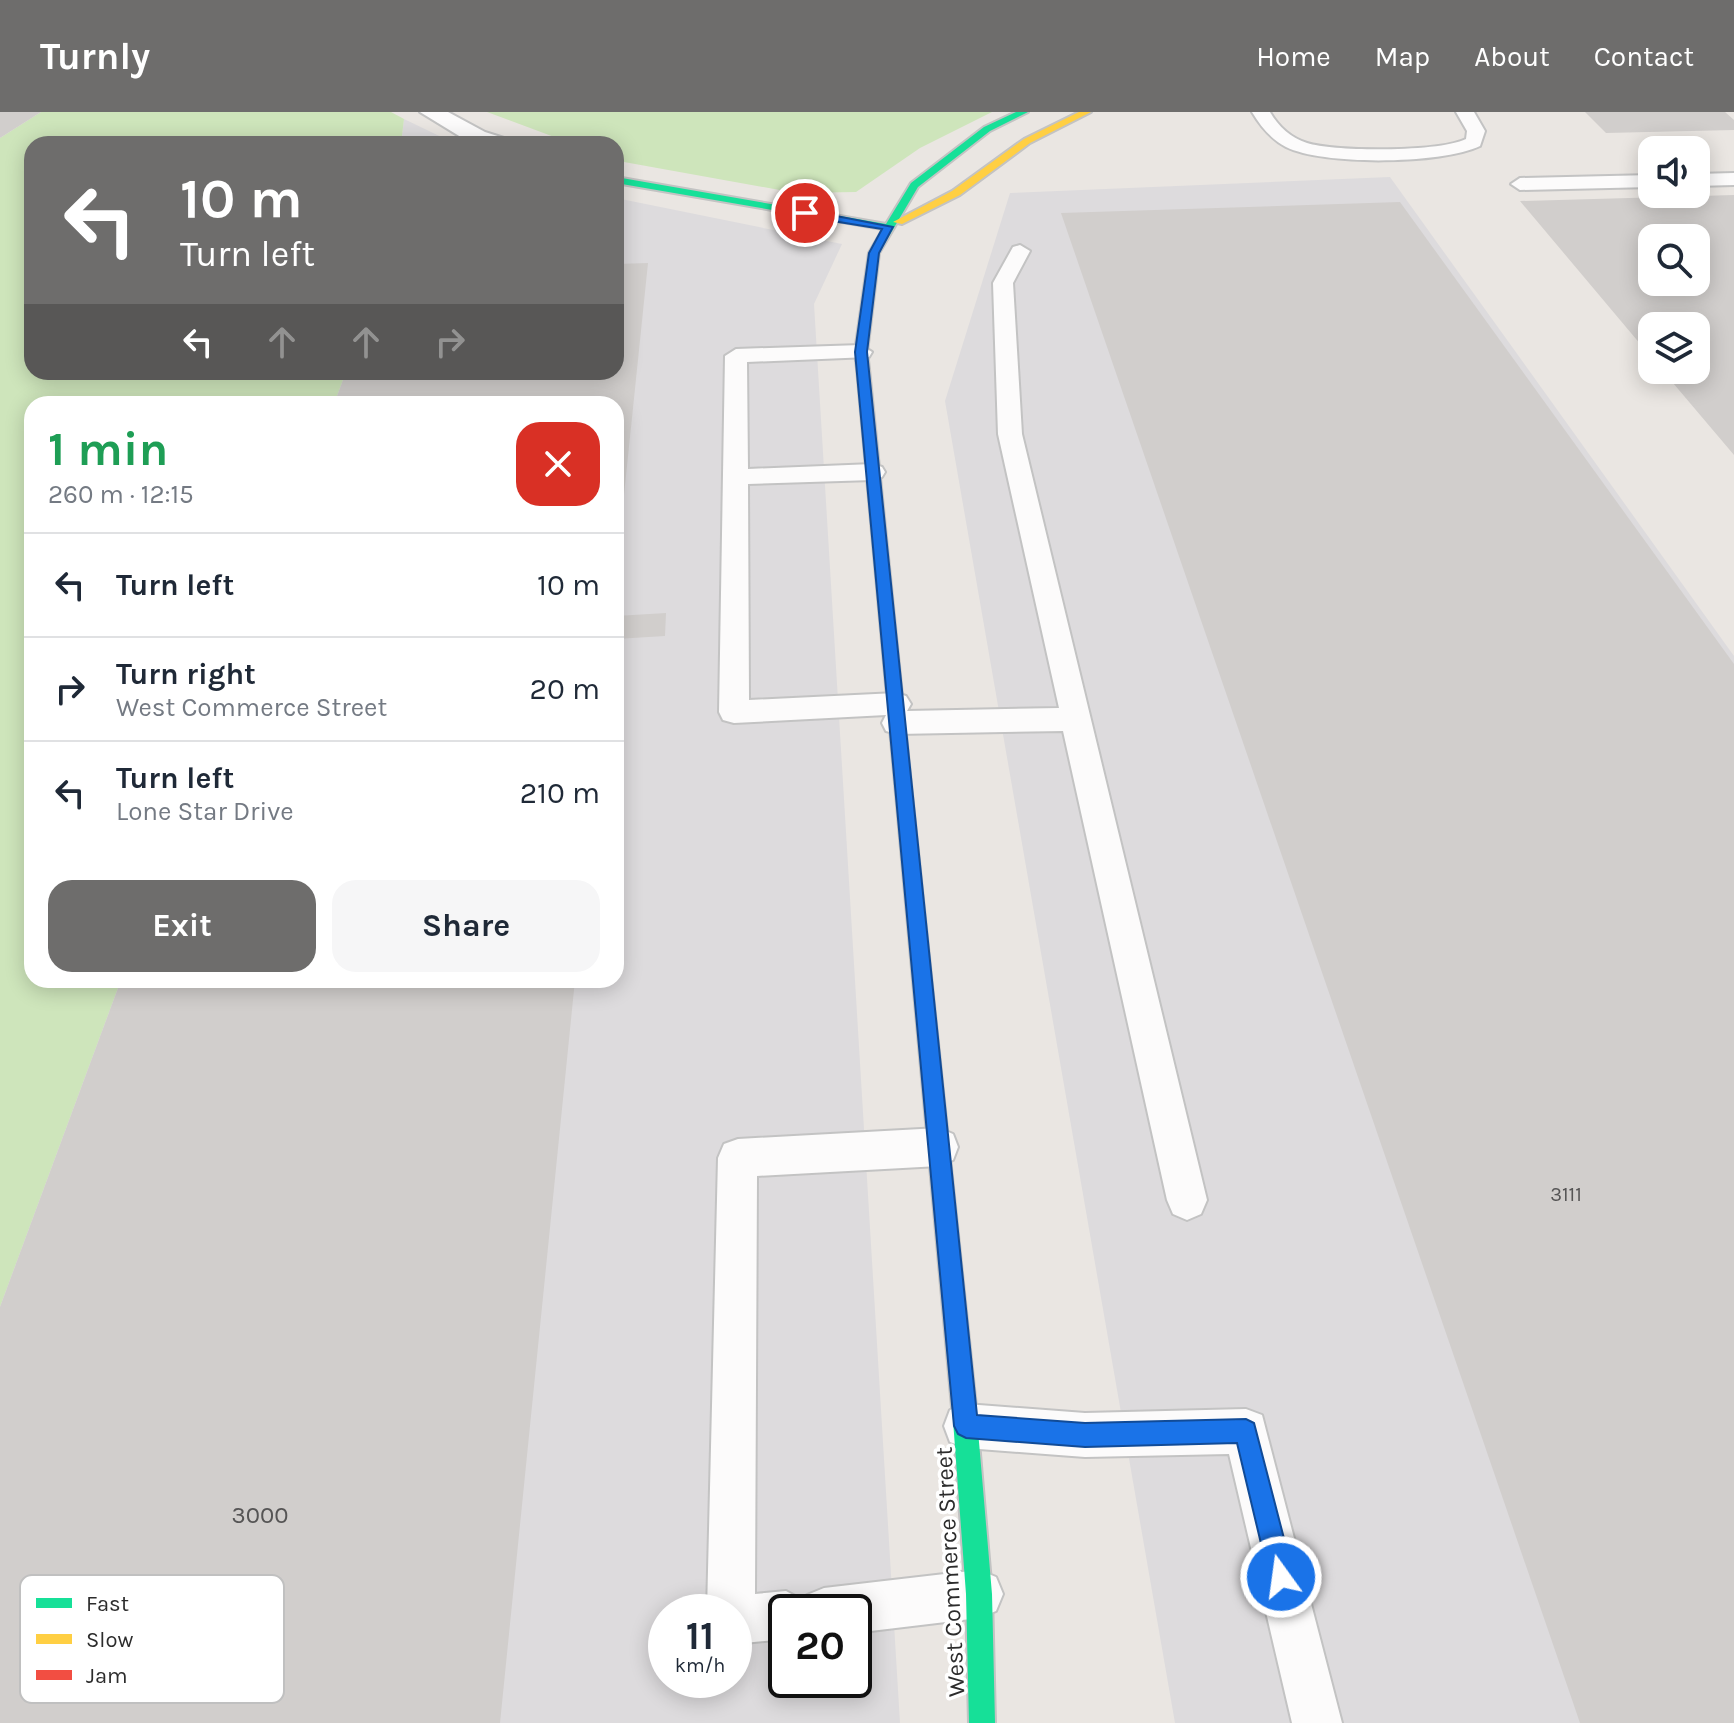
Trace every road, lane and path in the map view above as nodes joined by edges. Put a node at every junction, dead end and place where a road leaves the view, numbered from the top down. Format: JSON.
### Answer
{"nodes":[{"id":1,"x":431,"y":112,"type":"edge"},
{"id":2,"x":1023,"y":112,"type":"edge"},
{"id":3,"x":1086,"y":112,"type":"edge"},
{"id":4,"x":1261,"y":112,"type":"edge"},
{"id":5,"x":1465,"y":112,"type":"edge"},
{"id":6,"x":475,"y":136,"type":"edge"},
{"id":7,"x":1734,"y":179,"type":"edge"},
{"id":8,"x":1710,"y":180,"type":"edge"},
{"id":9,"x":624,"y":181,"type":"edge"},
{"id":10,"x":1638,"y":181,"type":"edge"},
{"id":11,"x":1520,"y":184,"type":"dead end"},
{"id":12,"x":888,"y":227,"type":"junction"},
{"id":13,"x":1020,"y":251,"type":"dead end"},
{"id":14,"x":861,"y":352,"type":"junction"},
{"id":15,"x":873,"y":472,"type":"junction"},
{"id":16,"x":735,"y":477,"type":"junction"},
{"id":17,"x":896,"y":713,"type":"junction"},
{"id":18,"x":1078,"y":719,"type":"junction"},
{"id":19,"x":939,"y":1147,"type":"junction"},
{"id":20,"x":1187,"y":1200,"type":"dead end"},
{"id":21,"x":966,"y":1426,"type":"junction"},
{"id":22,"x":731,"y":1594,"type":"edge"},
{"id":23,"x":979,"y":1594,"type":"junction"},
{"id":24,"x":872,"y":1606,"type":"edge"},
{"id":25,"x":982,"y":1723,"type":"edge"},
{"id":26,"x":1317,"y":1723,"type":"edge"}],
"edges":[{"from":1,"to":6,"type":"street"},
{"from":2,"to":12,"type":"street","name":"West Commerce Street"},
{"from":3,"to":12,"type":"street"},
{"from":4,"to":5,"type":"lane"},
{"from":7,"to":8,"type":"lane"},
{"from":9,"to":12,"type":"street"},
{"from":10,"to":11,"type":"lane"},
{"from":12,"to":14,"type":"street","name":"West Commerce Street"},
{"from":13,"to":18,"type":"lane"},
{"from":14,"to":15,"type":"street","name":"West Commerce Street"},
{"from":14,"to":16,"type":"lane"},
{"from":15,"to":16,"type":"lane"},
{"from":15,"to":17,"type":"street","name":"West Commerce Street"},
{"from":16,"to":17,"type":"lane"},
{"from":17,"to":18,"type":"lane"},
{"from":17,"to":19,"type":"street","name":"West Commerce Street"},
{"from":18,"to":20,"type":"lane"},
{"from":19,"to":21,"type":"street","name":"West Commerce Street"},
{"from":19,"to":22,"type":"lane"},
{"from":21,"to":23,"type":"street","name":"West Commerce Street"},
{"from":21,"to":26,"type":"lane"},
{"from":23,"to":24,"type":"lane"},
{"from":23,"to":25,"type":"street","name":"West Commerce Street"}]}
